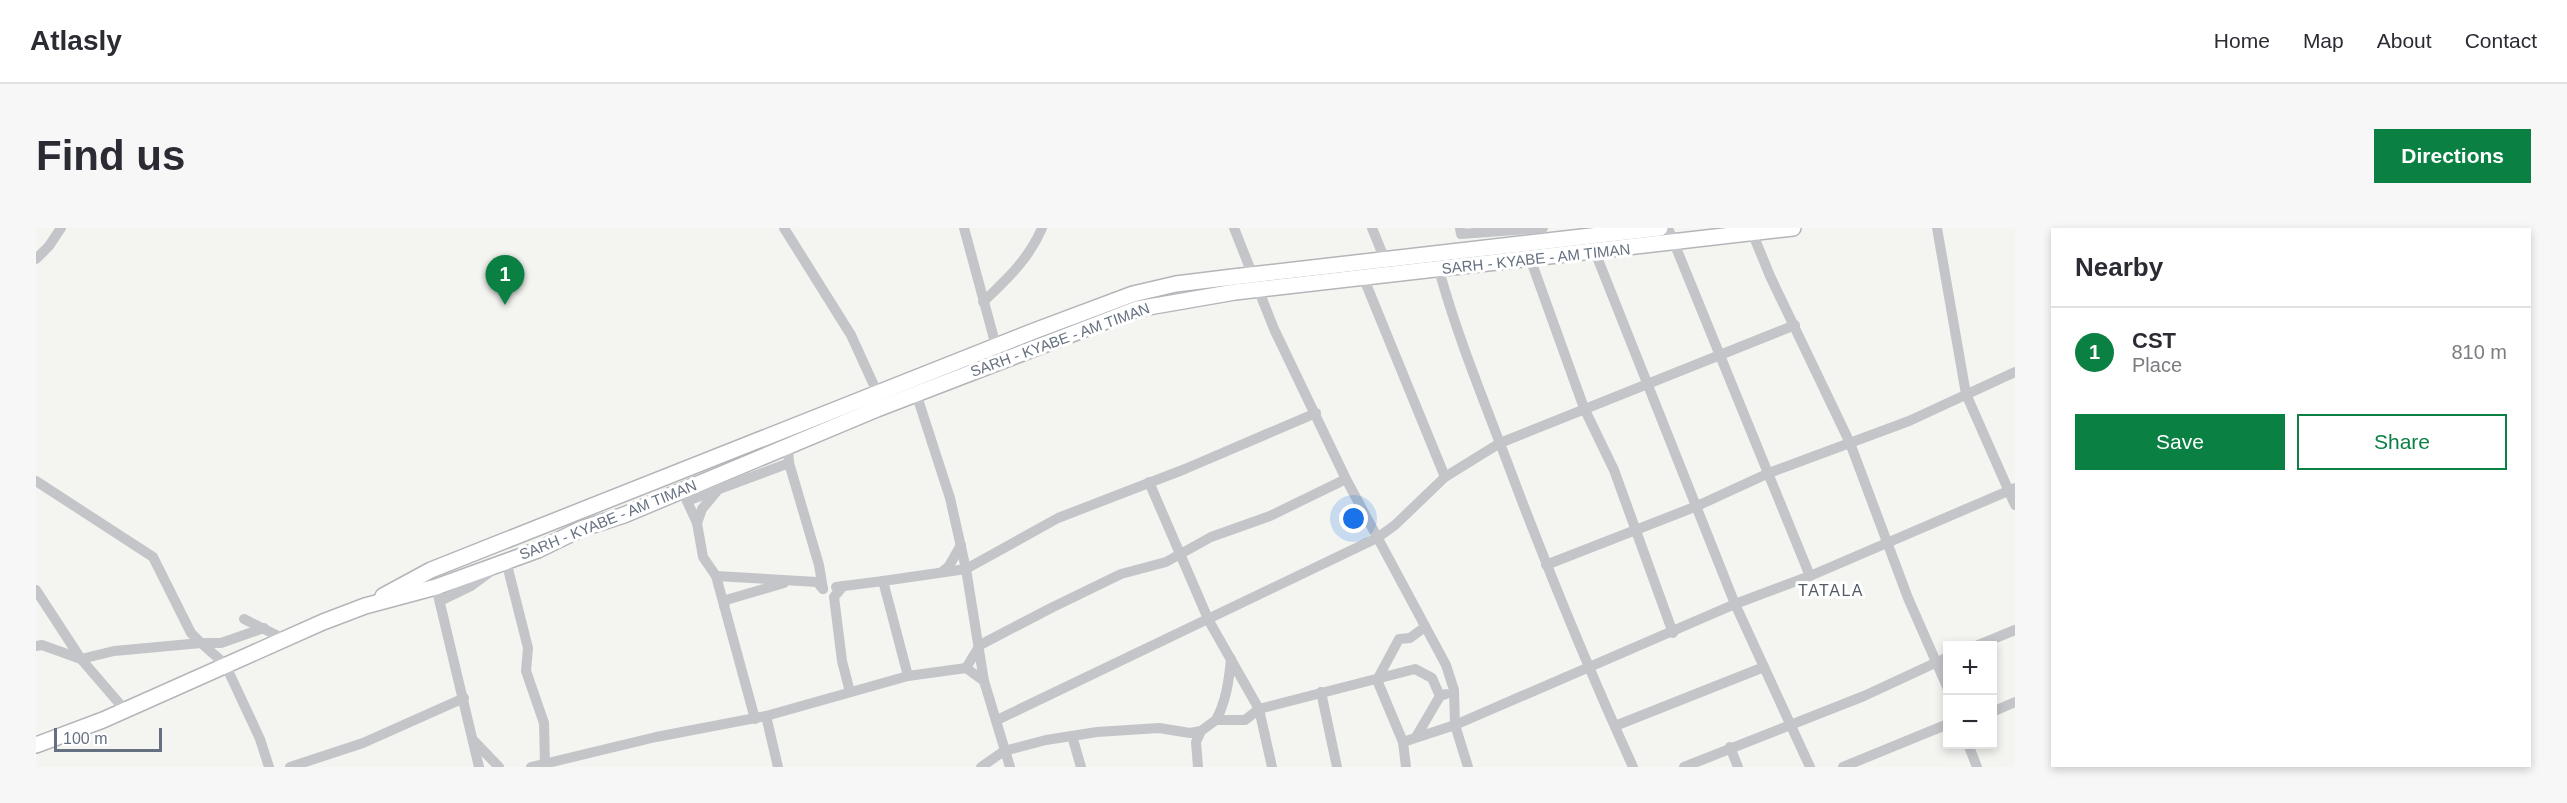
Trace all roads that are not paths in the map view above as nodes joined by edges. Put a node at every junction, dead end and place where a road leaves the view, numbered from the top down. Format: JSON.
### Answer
{"nodes":[{"id":1,"x":61,"y":228,"type":"edge"},
{"id":2,"x":784,"y":228,"type":"edge"},
{"id":3,"x":964,"y":228,"type":"edge"},
{"id":4,"x":1042,"y":228,"type":"edge"},
{"id":5,"x":1234,"y":228,"type":"edge"},
{"id":6,"x":1372,"y":228,"type":"edge"},
{"id":7,"x":1460,"y":228,"type":"edge"},
{"id":8,"x":1543,"y":228,"type":"edge"},
{"id":9,"x":1653,"y":228,"type":"edge"},
{"id":10,"x":1660,"y":228,"type":"edge"},
{"id":11,"x":1668,"y":228,"type":"edge"},
{"id":12,"x":1793,"y":228,"type":"edge"},
{"id":13,"x":1937,"y":228,"type":"edge"},
{"id":14,"x":1610,"y":231,"type":"edge"},
{"id":15,"x":1752,"y":232,"type":"junction"},
{"id":16,"x":1531,"y":233,"type":"edge"},
{"id":17,"x":1495,"y":239,"type":"junction"},
{"id":18,"x":1675,"y":243,"type":"junction"},
{"id":19,"x":1654,"y":246,"type":"junction"},
{"id":20,"x":1595,"y":252,"type":"junction"},
{"id":21,"x":1530,"y":258,"type":"junction"},
{"id":22,"x":36,"y":259,"type":"edge"},
{"id":23,"x":1385,"y":260,"type":"junction"},
{"id":24,"x":1439,"y":270,"type":"junction"},
{"id":25,"x":1254,"y":274,"type":"junction"},
{"id":26,"x":1364,"y":279,"type":"junction"},
{"id":27,"x":1259,"y":291,"type":"junction"},
{"id":28,"x":983,"y":302,"type":"junction"},
{"id":29,"x":1795,"y":325,"type":"junction"},
{"id":30,"x":996,"y":345,"type":"junction"},
{"id":31,"x":1722,"y":354,"type":"junction"},
{"id":32,"x":2015,"y":372,"type":"edge"},
{"id":33,"x":911,"y":379,"type":"junction"},
{"id":34,"x":1645,"y":384,"type":"junction"},
{"id":35,"x":877,"y":392,"type":"junction"},
{"id":36,"x":917,"y":394,"type":"junction"},
{"id":37,"x":1966,"y":394,"type":"junction"},
{"id":38,"x":1584,"y":408,"type":"junction"},
{"id":39,"x":1316,"y":413,"type":"junction"},
{"id":40,"x":1500,"y":443,"type":"junction"},
{"id":41,"x":1850,"y":443,"type":"junction"},
{"id":42,"x":788,"y":447,"type":"junction"},
{"id":43,"x":789,"y":464,"type":"junction"},
{"id":44,"x":1769,"y":473,"type":"junction"},
{"id":45,"x":1445,"y":477,"type":"junction"},
{"id":46,"x":1346,"y":479,"type":"junction"},
{"id":47,"x":36,"y":481,"type":"edge"},
{"id":48,"x":1149,"y":482,"type":"junction"},
{"id":49,"x":2012,"y":489,"type":"edge"},
{"id":50,"x":717,"y":490,"type":"junction"},
{"id":51,"x":687,"y":494,"type":"junction"},
{"id":52,"x":2015,"y":505,"type":"edge"},
{"id":53,"x":1697,"y":506,"type":"junction"},
{"id":54,"x":697,"y":523,"type":"junction"},
{"id":55,"x":1635,"y":530,"type":"junction"},
{"id":56,"x":1377,"y":538,"type":"junction"},
{"id":57,"x":1888,"y":540,"type":"junction"},
{"id":58,"x":961,"y":545,"type":"junction"},
{"id":59,"x":1181,"y":553,"type":"junction"},
{"id":60,"x":506,"y":561,"type":"junction"},
{"id":61,"x":819,"y":565,"type":"junction"},
{"id":62,"x":1546,"y":565,"type":"junction"},
{"id":63,"x":966,"y":569,"type":"junction"},
{"id":64,"x":942,"y":573,"type":"junction"},
{"id":65,"x":716,"y":576,"type":"junction"},
{"id":66,"x":1810,"y":576,"type":"junction"},
{"id":67,"x":800,"y":579,"type":"junction"},
{"id":68,"x":787,"y":581,"type":"junction"},
{"id":69,"x":883,"y":581,"type":"junction"},
{"id":70,"x":843,"y":586,"type":"junction"},
{"id":71,"x":823,"y":589,"type":"junction"},
{"id":72,"x":36,"y":590,"type":"edge"},
{"id":73,"x":438,"y":594,"type":"junction"},
{"id":74,"x":1735,"y":604,"type":"junction"},
{"id":75,"x":365,"y":606,"type":"junction"},
{"id":76,"x":724,"y":606,"type":"junction"},
{"id":77,"x":244,"y":619,"type":"dead end"},
{"id":78,"x":1209,"y":621,"type":"junction"},
{"id":79,"x":1425,"y":627,"type":"junction"},
{"id":80,"x":264,"y":628,"type":"junction"},
{"id":81,"x":2015,"y":631,"type":"edge"},
{"id":82,"x":1673,"y":633,"type":"junction"},
{"id":83,"x":284,"y":639,"type":"junction"},
{"id":84,"x":1987,"y":641,"type":"edge"},
{"id":85,"x":201,"y":643,"type":"junction"},
{"id":86,"x":980,"y":645,"type":"junction"},
{"id":87,"x":36,"y":646,"type":"edge"},
{"id":88,"x":81,"y":659,"type":"junction"},
{"id":89,"x":1231,"y":659,"type":"junction"},
{"id":90,"x":1942,"y":659,"type":"edge"},
{"id":91,"x":225,"y":664,"type":"junction"},
{"id":92,"x":1446,"y":665,"type":"junction"},
{"id":93,"x":1764,"y":667,"type":"junction"},
{"id":94,"x":966,"y":668,"type":"junction"},
{"id":95,"x":1589,"y":669,"type":"junction"},
{"id":96,"x":908,"y":676,"type":"junction"},
{"id":97,"x":1431,"y":678,"type":"junction"},
{"id":98,"x":1377,"y":680,"type":"junction"},
{"id":99,"x":984,"y":681,"type":"junction"},
{"id":100,"x":1454,"y":690,"type":"junction"},
{"id":101,"x":850,"y":692,"type":"junction"},
{"id":102,"x":1321,"y":692,"type":"junction"},
{"id":103,"x":1440,"y":696,"type":"junction"},
{"id":104,"x":464,"y":698,"type":"junction"},
{"id":105,"x":2015,"y":702,"type":"edge"},
{"id":106,"x":1259,"y":709,"type":"junction"},
{"id":107,"x":125,"y":710,"type":"junction"},
{"id":108,"x":1997,"y":710,"type":"edge"},
{"id":109,"x":761,"y":717,"type":"junction"},
{"id":110,"x":997,"y":720,"type":"junction"},
{"id":111,"x":1215,"y":720,"type":"junction"},
{"id":112,"x":1789,"y":724,"type":"junction"},
{"id":113,"x":1455,"y":725,"type":"junction"},
{"id":114,"x":1615,"y":726,"type":"junction"},
{"id":115,"x":1943,"y":726,"type":"edge"},
{"id":116,"x":1196,"y":735,"type":"junction"},
{"id":117,"x":1072,"y":736,"type":"junction"},
{"id":118,"x":1416,"y":737,"type":"junction"},
{"id":119,"x":473,"y":740,"type":"junction"},
{"id":120,"x":1403,"y":742,"type":"junction"},
{"id":121,"x":36,"y":746,"type":"edge"},
{"id":122,"x":1730,"y":747,"type":"junction"},
{"id":123,"x":1970,"y":749,"type":"edge"},
{"id":124,"x":1004,"y":751,"type":"junction"},
{"id":125,"x":545,"y":764,"type":"junction"},
{"id":126,"x":269,"y":767,"type":"edge"},
{"id":127,"x":290,"y":767,"type":"edge"},
{"id":128,"x":478,"y":767,"type":"edge"},
{"id":129,"x":499,"y":767,"type":"edge"},
{"id":130,"x":533,"y":767,"type":"edge"},
{"id":131,"x":778,"y":767,"type":"edge"},
{"id":132,"x":981,"y":767,"type":"edge"},
{"id":133,"x":1010,"y":767,"type":"edge"},
{"id":134,"x":1081,"y":767,"type":"edge"},
{"id":135,"x":1198,"y":767,"type":"edge"},
{"id":136,"x":1272,"y":767,"type":"edge"},
{"id":137,"x":1337,"y":767,"type":"edge"},
{"id":138,"x":1406,"y":767,"type":"edge"},
{"id":139,"x":1468,"y":767,"type":"edge"},
{"id":140,"x":1633,"y":767,"type":"edge"},
{"id":141,"x":1684,"y":767,"type":"edge"},
{"id":142,"x":1738,"y":767,"type":"edge"},
{"id":143,"x":1810,"y":767,"type":"edge"},
{"id":144,"x":1844,"y":767,"type":"edge"},
{"id":145,"x":1977,"y":767,"type":"edge"}],
"edges":[{"from":1,"to":22,"type":"street"},
{"from":2,"to":35,"type":"street"},
{"from":3,"to":28,"type":"street"},
{"from":4,"to":28,"type":"street"},
{"from":5,"to":25,"type":"street"},
{"from":6,"to":23,"type":"street"},
{"from":7,"to":17,"type":"street"},
{"from":8,"to":16,"type":"street"},
{"from":9,"to":10,"type":"highway","name":"SARH - KYABE - AM TIMAN"},
{"from":9,"to":14,"type":"highway","name":"SARH - KYABE - AM TIMAN"},
{"from":9,"to":19,"type":"street"},
{"from":11,"to":18,"type":"street"},
{"from":12,"to":15,"type":"highway","name":"SARH - KYABE - AM TIMAN"},
{"from":13,"to":37,"type":"street"},
{"from":14,"to":16,"type":"highway","name":"SARH - KYABE - AM TIMAN"},
{"from":15,"to":18,"type":"highway","name":"SARH - KYABE - AM TIMAN"},
{"from":15,"to":29,"type":"street"},
{"from":16,"to":17,"type":"highway","name":"SARH - KYABE - AM TIMAN"},
{"from":17,"to":23,"type":"highway","name":"SARH - KYABE - AM TIMAN"},
{"from":18,"to":19,"type":"highway","name":"SARH - KYABE - AM TIMAN"},
{"from":18,"to":31,"type":"street"},
{"from":19,"to":20,"type":"highway","name":"SARH - KYABE - AM TIMAN"},
{"from":20,"to":21,"type":"highway","name":"SARH - KYABE - AM TIMAN"},
{"from":20,"to":34,"type":"street"},
{"from":21,"to":24,"type":"highway","name":"SARH - KYABE - AM TIMAN"},
{"from":21,"to":38,"type":"street"},
{"from":23,"to":25,"type":"highway","name":"SARH - KYABE - AM TIMAN"},
{"from":24,"to":26,"type":"highway","name":"SARH - KYABE - AM TIMAN"},
{"from":24,"to":40,"type":"street"},
{"from":25,"to":27,"type":"street"},
{"from":25,"to":30,"type":"highway","name":"SARH - KYABE - AM TIMAN"},
{"from":26,"to":27,"type":"highway","name":"SARH - KYABE - AM TIMAN"},
{"from":26,"to":45,"type":"street"},
{"from":27,"to":36,"type":"highway","name":"SARH - KYABE - AM TIMAN"},
{"from":27,"to":39,"type":"street"},
{"from":28,"to":30,"type":"street"},
{"from":29,"to":31,"type":"street"},
{"from":29,"to":41,"type":"street"},
{"from":30,"to":33,"type":"highway","name":"SARH - KYABE - AM TIMAN"},
{"from":31,"to":34,"type":"street"},
{"from":31,"to":44,"type":"street"},
{"from":32,"to":37,"type":"street"},
{"from":33,"to":35,"type":"highway","name":"SARH - KYABE - AM TIMAN"},
{"from":33,"to":36,"type":"street"},
{"from":34,"to":38,"type":"street"},
{"from":34,"to":53,"type":"street"},
{"from":35,"to":75,"type":"highway","name":"SARH - KYABE - AM TIMAN"},
{"from":36,"to":42,"type":"highway","name":"SARH - KYABE - AM TIMAN"},
{"from":36,"to":58,"type":"street"},
{"from":37,"to":41,"type":"street"},
{"from":37,"to":49,"type":"street"},
{"from":38,"to":40,"type":"street"},
{"from":38,"to":55,"type":"street"},
{"from":39,"to":46,"type":"street"},
{"from":39,"to":48,"type":"street"},
{"from":40,"to":45,"type":"street"},
{"from":40,"to":62,"type":"street"},
{"from":41,"to":44,"type":"street"},
{"from":41,"to":57,"type":"street"},
{"from":42,"to":43,"type":"street"},
{"from":42,"to":51,"type":"highway","name":"SARH - KYABE - AM TIMAN"},
{"from":43,"to":50,"type":"street"},
{"from":43,"to":61,"type":"street"},
{"from":44,"to":53,"type":"street"},
{"from":44,"to":66,"type":"street"},
{"from":45,"to":56,"type":"street"},
{"from":46,"to":56,"type":"street"},
{"from":46,"to":59,"type":"street"},
{"from":47,"to":85,"type":"street"},
{"from":48,"to":59,"type":"street"},
{"from":48,"to":63,"type":"street"},
{"from":49,"to":52,"type":"street"},
{"from":49,"to":57,"type":"street"},
{"from":50,"to":51,"type":"street"},
{"from":50,"to":54,"type":"street"},
{"from":51,"to":54,"type":"street"},
{"from":51,"to":60,"type":"highway","name":"SARH - KYABE - AM TIMAN"},
{"from":53,"to":55,"type":"street"},
{"from":53,"to":74,"type":"street"},
{"from":54,"to":65,"type":"street"},
{"from":55,"to":62,"type":"street"},
{"from":55,"to":82,"type":"street"},
{"from":56,"to":78,"type":"street"},
{"from":56,"to":79,"type":"street"},
{"from":57,"to":66,"type":"street"},
{"from":57,"to":90,"type":"street"},
{"from":58,"to":63,"type":"street"},
{"from":58,"to":64,"type":"street"},
{"from":59,"to":78,"type":"street"},
{"from":59,"to":86,"type":"street"},
{"from":60,"to":73,"type":"highway","name":"SARH - KYABE - AM TIMAN"},
{"from":60,"to":125,"type":"street"},
{"from":61,"to":67,"type":"street"},
{"from":61,"to":71,"type":"street"},
{"from":62,"to":95,"type":"street"},
{"from":63,"to":64,"type":"street"},
{"from":63,"to":86,"type":"street"},
{"from":64,"to":69,"type":"street"},
{"from":65,"to":68,"type":"street"},
{"from":65,"to":76,"type":"street"},
{"from":66,"to":74,"type":"street"},
{"from":67,"to":68,"type":"street"},
{"from":67,"to":71,"type":"street"},
{"from":68,"to":76,"type":"street"},
{"from":69,"to":70,"type":"street"},
{"from":69,"to":96,"type":"street"},
{"from":70,"to":71,"type":"street"},
{"from":70,"to":101,"type":"street"},
{"from":72,"to":88,"type":"street"},
{"from":73,"to":75,"type":"highway","name":"SARH - KYABE - AM TIMAN"},
{"from":73,"to":104,"type":"street"},
{"from":74,"to":82,"type":"street"},
{"from":74,"to":93,"type":"street"},
{"from":75,"to":83,"type":"highway","name":"SARH - KYABE - AM TIMAN"},
{"from":76,"to":109,"type":"street"},
{"from":77,"to":80,"type":"street"},
{"from":78,"to":89,"type":"street"},
{"from":78,"to":110,"type":"street"},
{"from":79,"to":92,"type":"street"},
{"from":79,"to":98,"type":"street"},
{"from":80,"to":83,"type":"street"},
{"from":80,"to":85,"type":"street"},
{"from":81,"to":84,"type":"street"},
{"from":82,"to":95,"type":"street"},
{"from":83,"to":91,"type":"highway","name":"SARH - KYABE - AM TIMAN"},
{"from":85,"to":88,"type":"street"},
{"from":85,"to":91,"type":"street"},
{"from":86,"to":94,"type":"street"},
{"from":86,"to":99,"type":"street"},
{"from":87,"to":88,"type":"street"},
{"from":88,"to":107,"type":"street"},
{"from":89,"to":106,"type":"street"},
{"from":89,"to":111,"type":"street"},
{"from":90,"to":112,"type":"street"},
{"from":91,"to":107,"type":"highway","name":"SARH - KYABE - AM TIMAN"},
{"from":91,"to":126,"type":"street"},
{"from":92,"to":97,"type":"street"},
{"from":92,"to":100,"type":"street"},
{"from":93,"to":112,"type":"street"},
{"from":93,"to":114,"type":"street"},
{"from":94,"to":96,"type":"street"},
{"from":94,"to":99,"type":"street"},
{"from":95,"to":113,"type":"street"},
{"from":95,"to":114,"type":"street"},
{"from":96,"to":101,"type":"street"},
{"from":97,"to":98,"type":"street"},
{"from":97,"to":103,"type":"street"},
{"from":98,"to":102,"type":"street"},
{"from":98,"to":120,"type":"street"},
{"from":99,"to":110,"type":"street"},
{"from":100,"to":103,"type":"street"},
{"from":100,"to":113,"type":"street"},
{"from":101,"to":109,"type":"street"},
{"from":102,"to":106,"type":"street"},
{"from":102,"to":137,"type":"street"},
{"from":103,"to":118,"type":"street"},
{"from":104,"to":119,"type":"street"},
{"from":104,"to":127,"type":"street"},
{"from":105,"to":108,"type":"street"},
{"from":106,"to":111,"type":"street"},
{"from":106,"to":136,"type":"street"},
{"from":107,"to":121,"type":"highway","name":"SARH - KYABE - AM TIMAN"},
{"from":109,"to":125,"type":"street"},
{"from":109,"to":131,"type":"street"},
{"from":110,"to":124,"type":"street"},
{"from":111,"to":116,"type":"street"},
{"from":112,"to":122,"type":"street"},
{"from":112,"to":143,"type":"street"},
{"from":113,"to":118,"type":"street"},
{"from":113,"to":139,"type":"street"},
{"from":114,"to":140,"type":"street"},
{"from":115,"to":144,"type":"street"},
{"from":116,"to":117,"type":"street"},
{"from":116,"to":135,"type":"street"},
{"from":117,"to":124,"type":"street"},
{"from":117,"to":134,"type":"street"},
{"from":118,"to":120,"type":"street"},
{"from":119,"to":128,"type":"street"},
{"from":119,"to":129,"type":"street"},
{"from":120,"to":138,"type":"street"},
{"from":122,"to":141,"type":"street"},
{"from":122,"to":142,"type":"street"},
{"from":123,"to":145,"type":"street"},
{"from":124,"to":132,"type":"street"},
{"from":124,"to":133,"type":"street"},
{"from":125,"to":130,"type":"street"}]}
